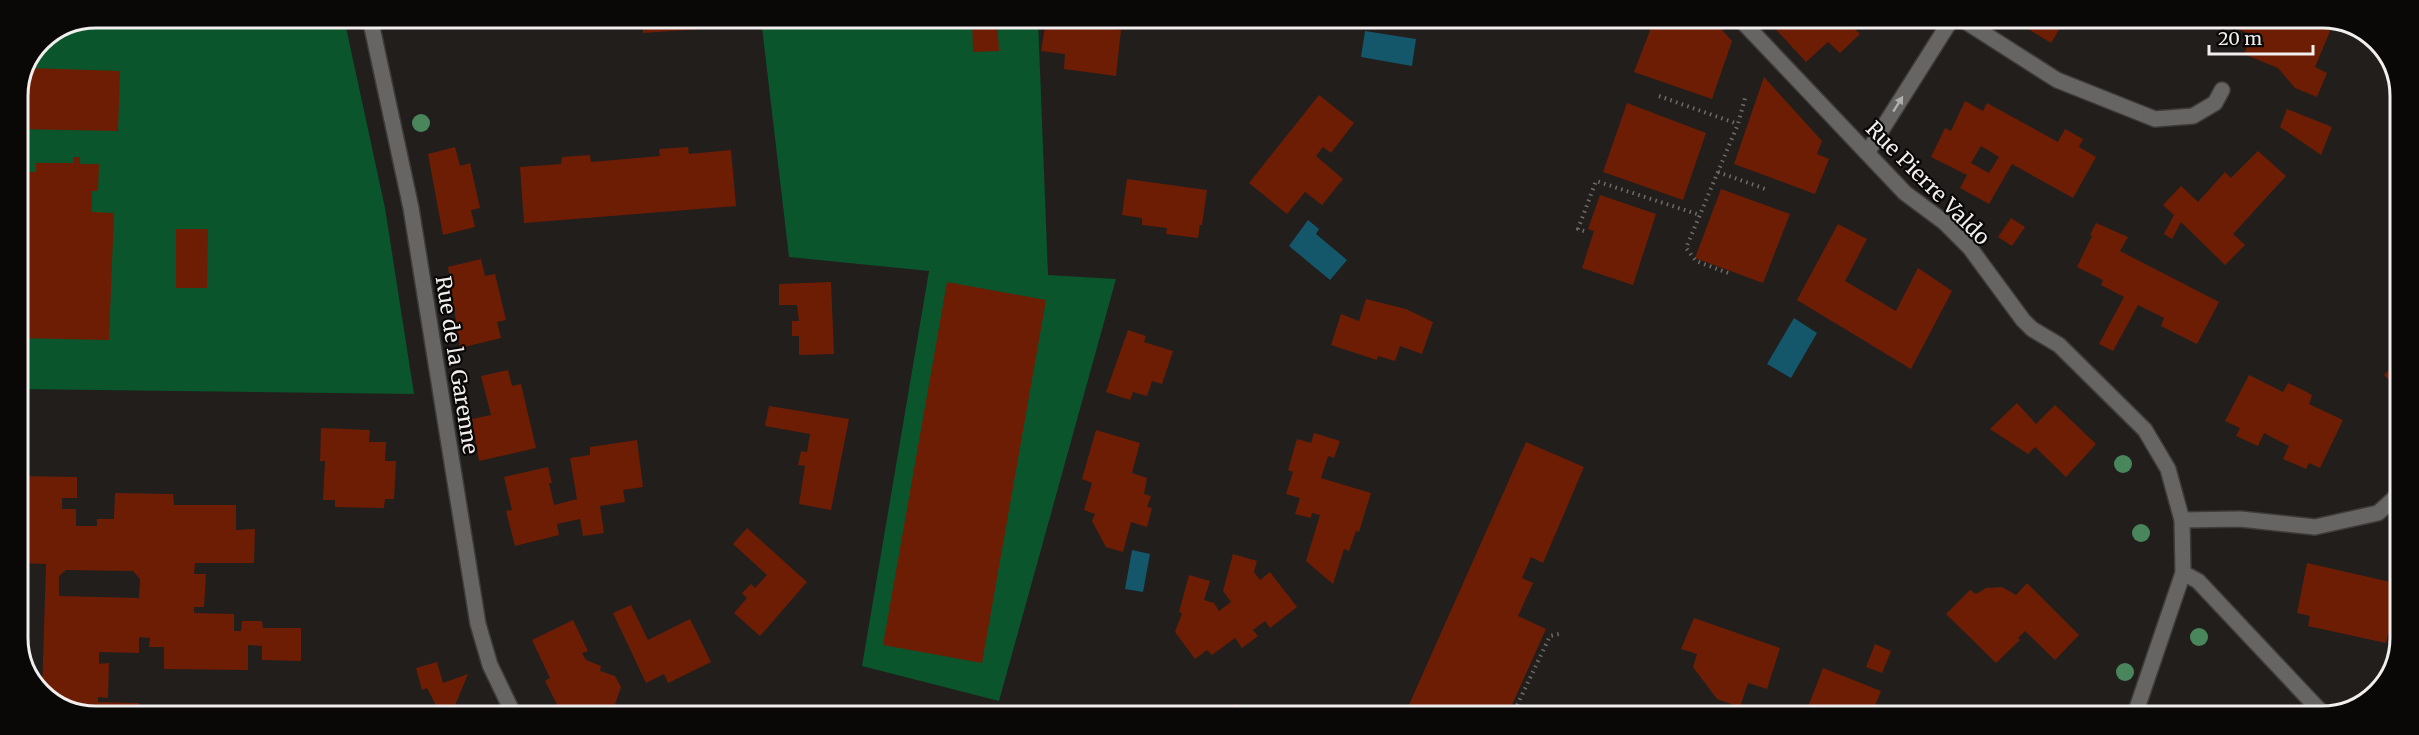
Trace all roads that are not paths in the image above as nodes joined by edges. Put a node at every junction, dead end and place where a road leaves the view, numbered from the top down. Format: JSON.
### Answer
{"nodes":[{"id":1,"x":372,"y":28,"type":"edge"},
{"id":2,"x":1749,"y":28,"type":"edge"},
{"id":3,"x":1946,"y":28,"type":"edge"},
{"id":4,"x":1976,"y":28,"type":"edge"},
{"id":5,"x":2222,"y":90,"type":"dead end"},
{"id":6,"x":1867,"y":153,"type":"junction"},
{"id":7,"x":2390,"y":502,"type":"edge"},
{"id":8,"x":2182,"y":520,"type":"junction"},
{"id":9,"x":2183,"y":573,"type":"junction"},
{"id":10,"x":510,"y":706,"type":"edge"},
{"id":11,"x":2138,"y":706,"type":"edge"},
{"id":12,"x":2316,"y":706,"type":"edge"}],
"edges":[{"from":1,"to":10,"type":"street","name":"Rue de la Garenne"},
{"from":2,"to":6,"type":"street","name":"Rue Pierre Valdo"},
{"from":6,"to":3,"type":"street","one_way":true},
{"from":4,"to":5,"type":"street"},
{"from":6,"to":8,"type":"street","name":"Rue Pierre Valdo"},
{"from":7,"to":8,"type":"street"},
{"from":8,"to":9,"type":"street","name":"Rue Pierre Valdo"},
{"from":9,"to":11,"type":"street","name":"Rue Pierre Valdo"},
{"from":9,"to":12,"type":"street"}]}
